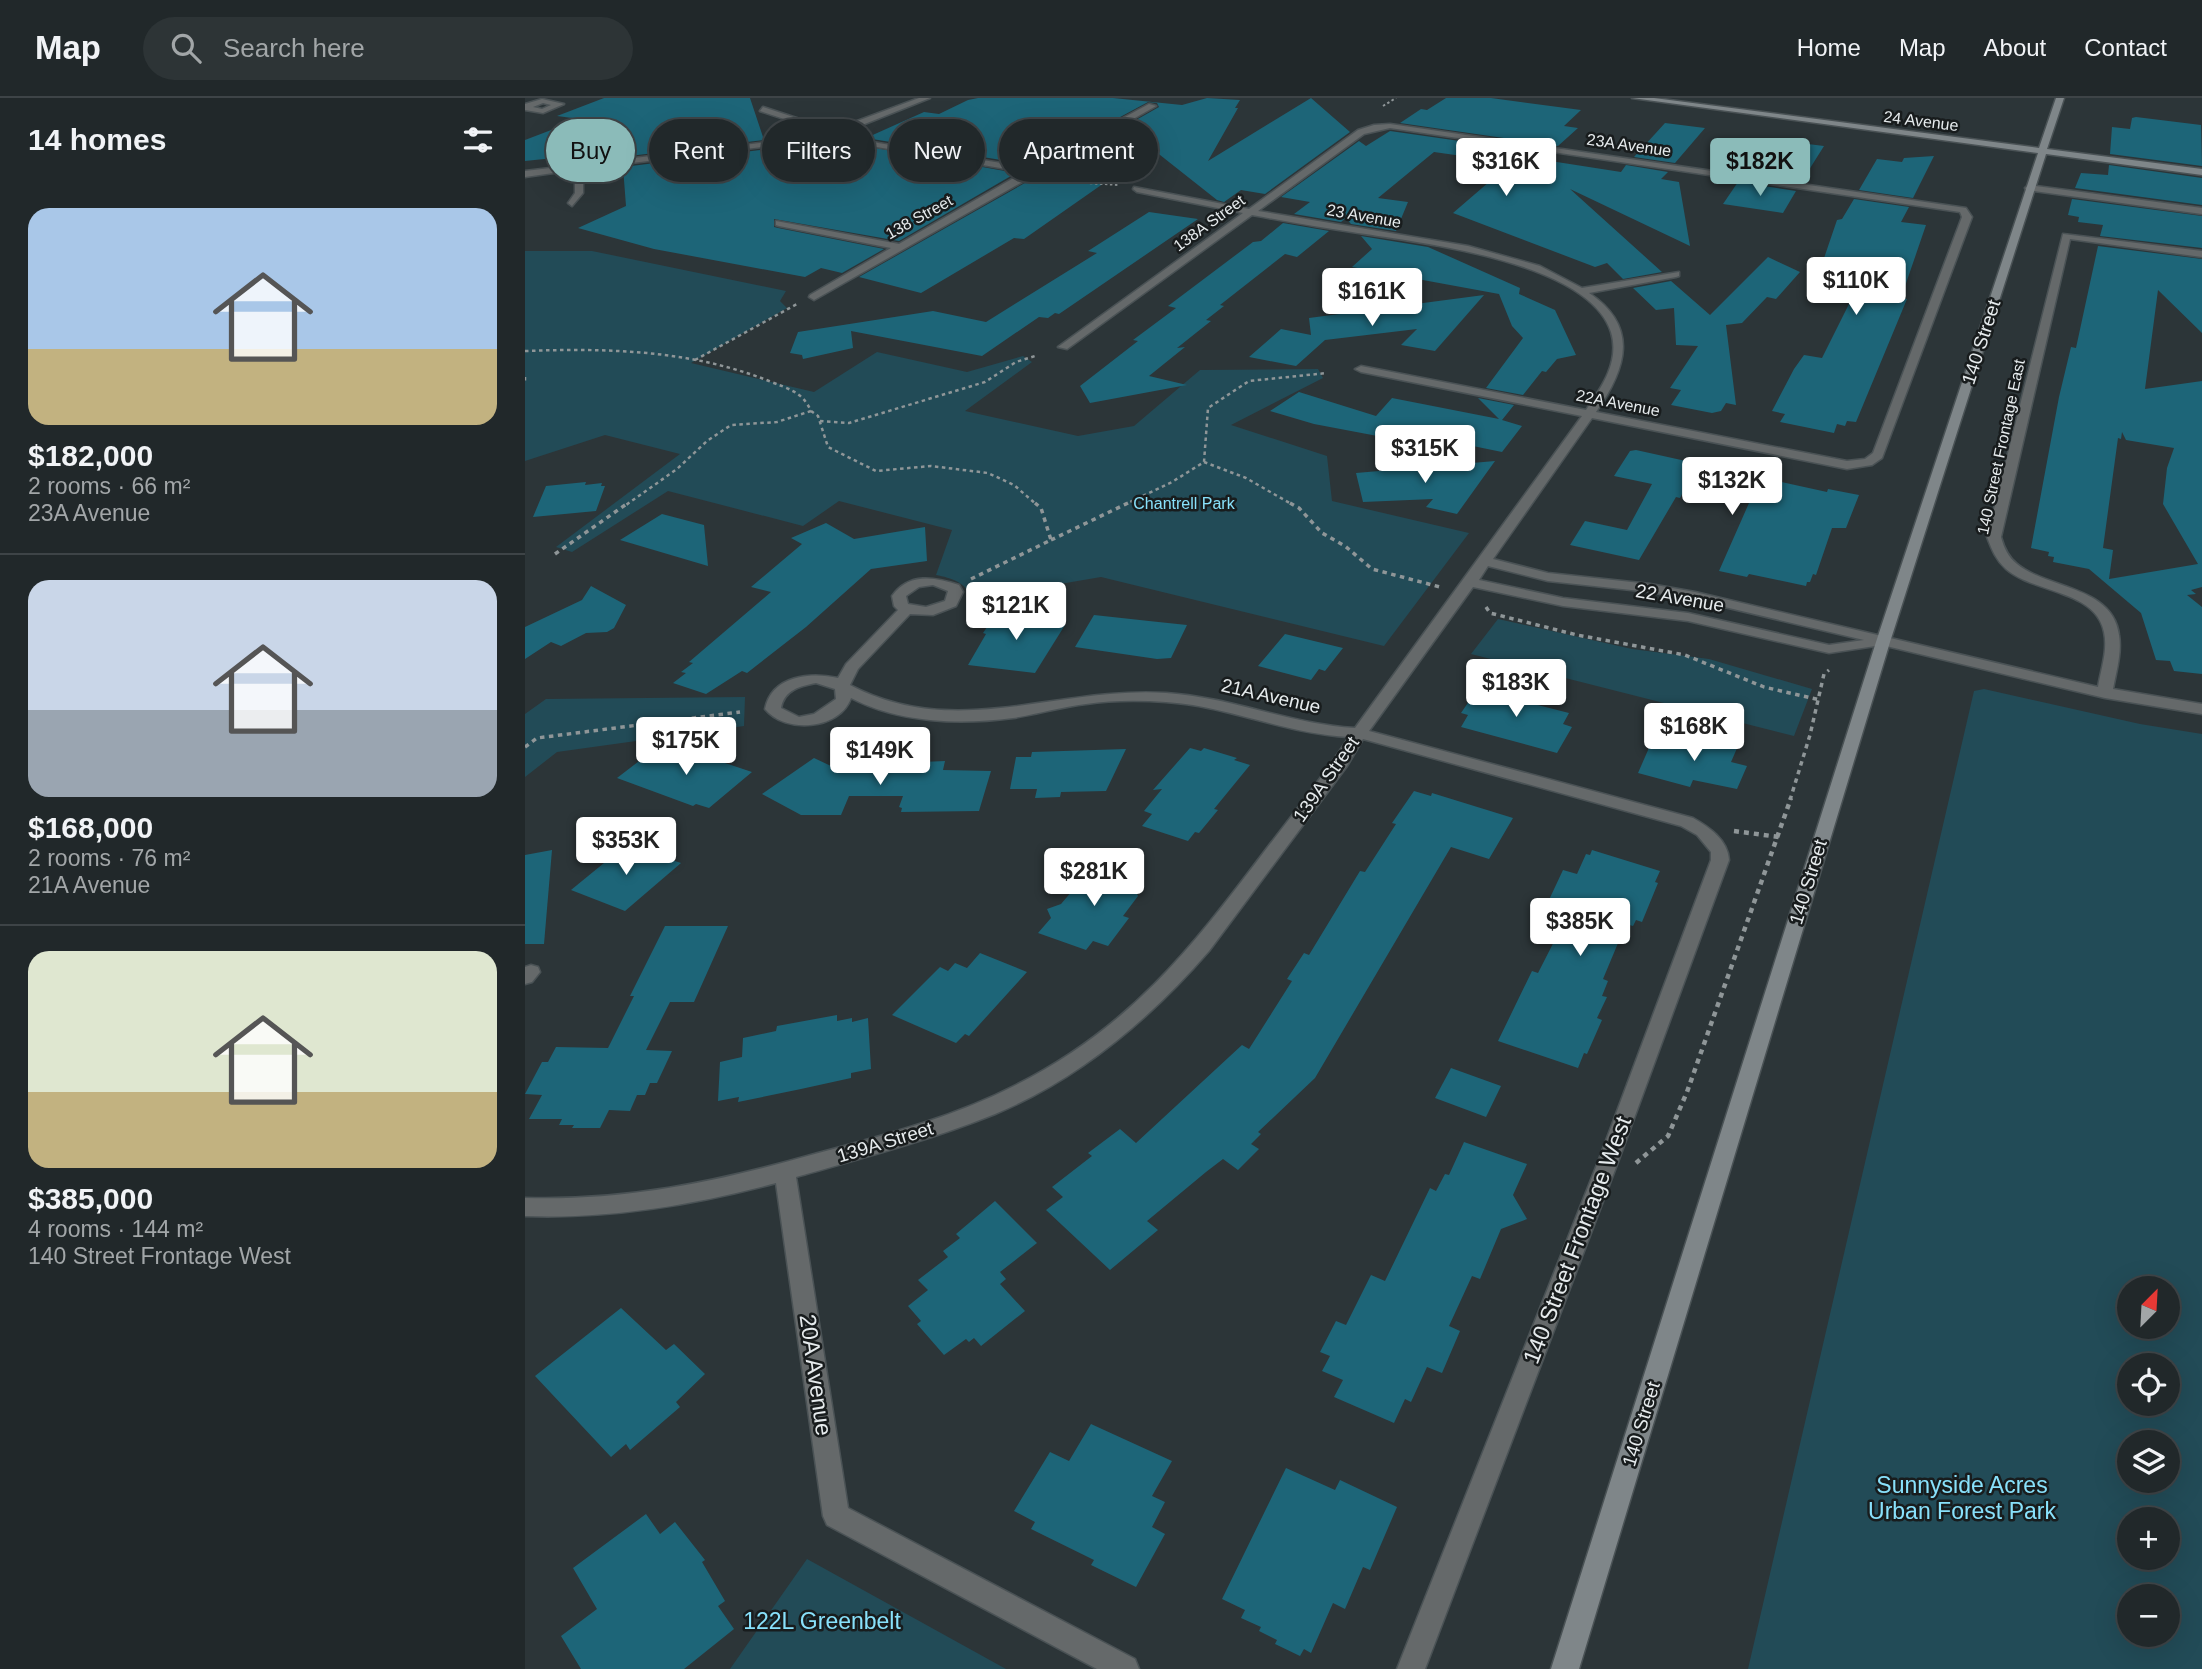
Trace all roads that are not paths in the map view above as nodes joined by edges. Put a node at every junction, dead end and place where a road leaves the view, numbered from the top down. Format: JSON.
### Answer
{"nodes":[{"id":1,"x":565,"y":98,"type":"edge"},
{"id":2,"x":926,"y":98,"type":"edge"},
{"id":3,"x":1636,"y":98,"type":"edge"},
{"id":4,"x":2060,"y":98,"type":"edge"},
{"id":5,"x":1152,"y":106,"type":"dead end"},
{"id":6,"x":525,"y":108,"type":"edge"},
{"id":7,"x":762,"y":109,"type":"dead end"},
{"id":8,"x":792,"y":119,"type":"edge"},
{"id":9,"x":1128,"y":119,"type":"edge"},
{"id":10,"x":875,"y":120,"type":"edge"},
{"id":11,"x":1374,"y":127,"type":"joint"},
{"id":12,"x":762,"y":145,"type":"edge"},
{"id":13,"x":875,"y":145,"type":"edge"},
{"id":14,"x":2043,"y":151,"type":"junction"},
{"id":15,"x":635,"y":160,"type":"edge"},
{"id":16,"x":999,"y":165,"type":"edge"},
{"id":17,"x":546,"y":171,"type":"edge"},
{"id":18,"x":2202,"y":172,"type":"edge"},
{"id":19,"x":525,"y":174,"type":"edge"},
{"id":20,"x":579,"y":182,"type":"edge"},
{"id":21,"x":1013,"y":182,"type":"edge"},
{"id":22,"x":2029,"y":188,"type":"junction"},
{"id":23,"x":1137,"y":189,"type":"road end"},
{"id":24,"x":572,"y":203,"type":"dead end"},
{"id":25,"x":2202,"y":211,"type":"edge"},
{"id":26,"x":1250,"y":212,"type":"junction"},
{"id":27,"x":779,"y":223,"type":"dead end"},
{"id":28,"x":899,"y":247,"type":"junction"},
{"id":29,"x":2202,"y":254,"type":"edge"},
{"id":30,"x":1676,"y":274,"type":"dead end"},
{"id":31,"x":1581,"y":291,"type":"junction"},
{"id":32,"x":814,"y":297,"type":"road end"},
{"id":33,"x":1063,"y":347,"type":"dead end"},
{"id":34,"x":1361,"y":369,"type":"dead end"},
{"id":35,"x":1590,"y":414,"type":"junction"},
{"id":36,"x":1868,"y":462,"type":"joint"},
{"id":37,"x":1485,"y":561,"type":"junction"},
{"id":38,"x":1470,"y":582,"type":"junction"},
{"id":39,"x":1695,"y":596,"type":"junction"},
{"id":40,"x":907,"y":609,"type":"dead end"},
{"id":41,"x":1688,"y":617,"type":"junction"},
{"id":42,"x":1883,"y":642,"type":"junction"},
{"id":43,"x":2105,"y":693,"type":"junction"},
{"id":44,"x":2202,"y":709,"type":"edge"},
{"id":45,"x":1359,"y":733,"type":"junction"},
{"id":46,"x":1687,"y":822,"type":"joint"},
{"id":47,"x":785,"y":1172,"type":"junction"},
{"id":48,"x":525,"y":1207,"type":"edge"},
{"id":49,"x":1125,"y":1669,"type":"edge"},
{"id":50,"x":1411,"y":1669,"type":"edge"},
{"id":51,"x":1565,"y":1669,"type":"edge"}],
"edges":[{"from":1,"to":6,"type":"street"},
{"from":2,"to":10,"type":"street"},
{"from":3,"to":14,"type":"main road","name":"24 Avenue"},
{"from":4,"to":14,"type":"main road","name":"140 Street"},
{"from":5,"to":9,"type":"street","name":"138 Street"},
{"from":7,"to":8,"type":"street"},
{"from":11,"to":26,"type":"street","name":"138A Street"},
{"from":11,"to":36,"type":"street","name":"23A Avenue"},
{"from":12,"to":15,"type":"street"},
{"from":13,"to":16,"type":"street"},
{"from":14,"to":18,"type":"main road","name":"24 Avenue"},
{"from":14,"to":22,"type":"main road","name":"140 Street"},
{"from":17,"to":19,"type":"street"},
{"from":20,"to":24,"type":"street"},
{"from":21,"to":28,"type":"street","name":"138 Street"},
{"from":22,"to":25,"type":"street"},
{"from":22,"to":42,"type":"main road","name":"140 Street"},
{"from":23,"to":26,"type":"street","name":"23 Avenue"},
{"from":26,"to":31,"type":"street","name":"23 Avenue"},
{"from":26,"to":33,"type":"street","name":"138A Street"},
{"from":27,"to":28,"type":"street"},
{"from":28,"to":32,"type":"street","name":"138 Street"},
{"from":29,"to":43,"type":"street","name":"140 Street Frontage East"},
{"from":30,"to":31,"type":"street"},
{"from":31,"to":35,"type":"street","name":"139A Street"},
{"from":34,"to":35,"type":"street","name":"22A Avenue"},
{"from":35,"to":36,"type":"street","name":"22A Avenue"},
{"from":35,"to":37,"type":"street","name":"139A Street"},
{"from":37,"to":38,"type":"street","name":"139A Street"},
{"from":37,"to":39,"type":"street","name":"22 Avenue"},
{"from":38,"to":41,"type":"street","name":"22 Avenue"},
{"from":38,"to":45,"type":"street","name":"139A Street"},
{"from":39,"to":41,"type":"street"},
{"from":39,"to":42,"type":"street","name":"22 Avenue"},
{"from":40,"to":45,"type":"street","name":"21A Avenue"},
{"from":41,"to":42,"type":"street","name":"22 Avenue"},
{"from":42,"to":43,"type":"street","name":"22 Avenue"},
{"from":42,"to":51,"type":"main road","name":"140 Street"},
{"from":43,"to":44,"type":"street","name":"22 Avenue"},
{"from":45,"to":46,"type":"street","name":"21A Avenue"},
{"from":45,"to":47,"type":"street","name":"139A Street"},
{"from":46,"to":50,"type":"street","name":"140 Street Frontage West"},
{"from":47,"to":48,"type":"street"},
{"from":47,"to":49,"type":"street","name":"20A Avenue"}]}
